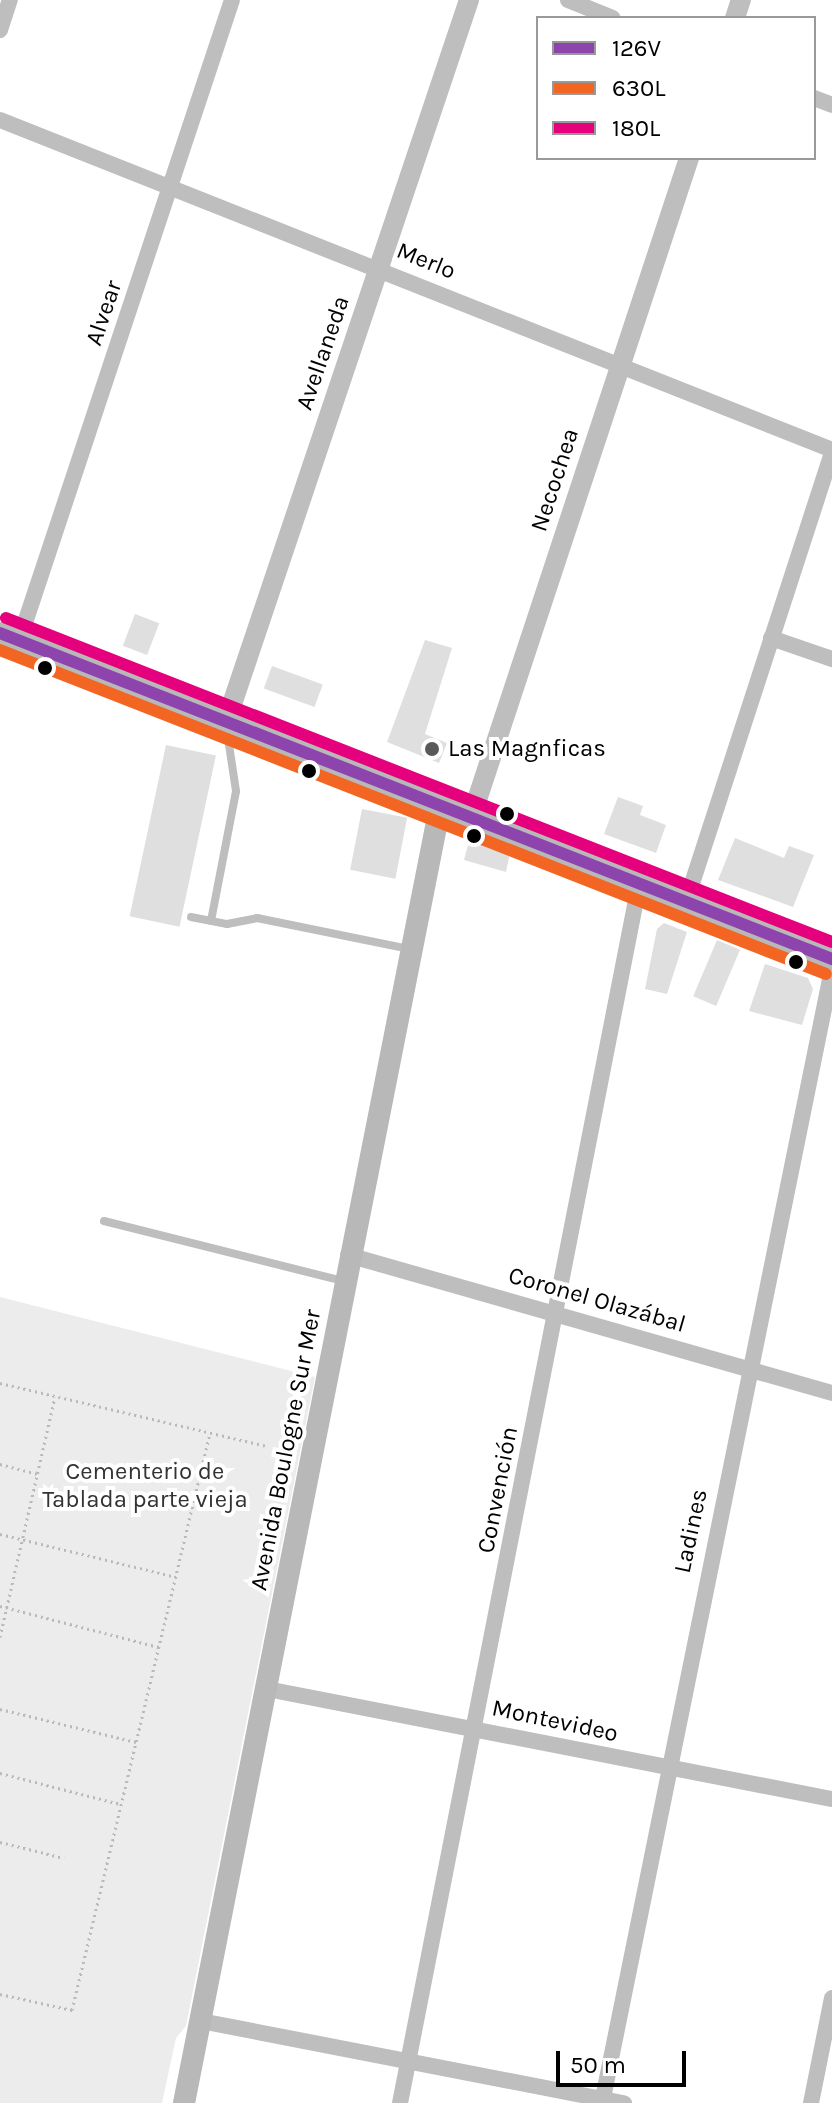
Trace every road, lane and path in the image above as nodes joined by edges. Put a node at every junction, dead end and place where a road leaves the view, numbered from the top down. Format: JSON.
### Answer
{"nodes":[{"id":1,"x":10,"y":0,"type":"edge"},
{"id":2,"x":232,"y":0,"type":"edge"},
{"id":3,"x":469,"y":0,"type":"edge"},
{"id":4,"x":568,"y":0,"type":"edge"},
{"id":5,"x":608,"y":16,"type":"edge"},
{"id":6,"x":0,"y":30,"type":"edge"},
{"id":7,"x":0,"y":120,"type":"edge"},
{"id":8,"x":688,"y":160,"type":"edge"},
{"id":9,"x":171,"y":187,"type":"junction"},
{"id":10,"x":379,"y":268,"type":"junction"},
{"id":11,"x":621,"y":366,"type":"junction"},
{"id":12,"x":832,"y":451,"type":"edge"},
{"id":13,"x":10,"y":637,"type":"edge"},
{"id":14,"x":771,"y":638,"type":"junction"},
{"id":15,"x":832,"y":659,"type":"edge"},
{"id":16,"x":226,"y":722,"type":"junction"},
{"id":17,"x":440,"y":807,"type":"junction"},
{"id":18,"x":471,"y":818,"type":"junction"},
{"id":19,"x":639,"y":885,"type":"junction"},
{"id":20,"x":686,"y":902,"type":"junction"},
{"id":21,"x":191,"y":917,"type":"dead end"},
{"id":22,"x":211,"y":921,"type":"junction"},
{"id":23,"x":411,"y":949,"type":"junction"},
{"id":24,"x":832,"y":959,"type":"edge"},
{"id":25,"x":832,"y":969,"type":"edge"},
{"id":26,"x":104,"y":1221,"type":"dead end"},
{"id":27,"x":348,"y":1255,"type":"junction"},
{"id":28,"x":343,"y":1281,"type":"junction"},
{"id":29,"x":557,"y":1312,"type":"junction"},
{"id":30,"x":750,"y":1369,"type":"junction"},
{"id":31,"x":0,"y":1383,"type":"edge"},
{"id":32,"x":832,"y":1393,"type":"edge"},
{"id":33,"x":55,"y":1397,"type":"junction"},
{"id":34,"x":210,"y":1433,"type":"junction"},
{"id":35,"x":267,"y":1446,"type":"dead end"},
{"id":36,"x":0,"y":1464,"type":"edge"},
{"id":37,"x":38,"y":1474,"type":"junction"},
{"id":38,"x":0,"y":1534,"type":"edge"},
{"id":39,"x":22,"y":1540,"type":"junction"},
{"id":40,"x":176,"y":1577,"type":"junction"},
{"id":41,"x":0,"y":1606,"type":"edge"},
{"id":42,"x":7,"y":1608,"type":"junction"},
{"id":43,"x":0,"y":1637,"type":"edge"},
{"id":44,"x":159,"y":1647,"type":"junction"},
{"id":45,"x":267,"y":1689,"type":"junction"},
{"id":46,"x":0,"y":1709,"type":"edge"},
{"id":47,"x":477,"y":1729,"type":"junction"},
{"id":48,"x":136,"y":1742,"type":"junction"},
{"id":49,"x":667,"y":1768,"type":"junction"},
{"id":50,"x":0,"y":1773,"type":"edge"},
{"id":51,"x":832,"y":1799,"type":"edge"},
{"id":52,"x":121,"y":1804,"type":"junction"},
{"id":53,"x":0,"y":1842,"type":"edge"},
{"id":54,"x":64,"y":1858,"type":"dead end"},
{"id":55,"x":0,"y":1994,"type":"edge"},
{"id":56,"x":832,"y":1998,"type":"edge"},
{"id":57,"x":201,"y":2021,"type":"junction"},
{"id":58,"x":409,"y":2060,"type":"junction"},
{"id":59,"x":602,"y":2100,"type":"edge"},
{"id":60,"x":184,"y":2103,"type":"edge"},
{"id":61,"x":400,"y":2103,"type":"edge"},
{"id":62,"x":624,"y":2103,"type":"edge"},
{"id":63,"x":811,"y":2103,"type":"edge"}],
"edges":[{"from":1,"to":6,"type":"street"},
{"from":2,"to":9,"type":"street","name":"Alvear"},
{"from":3,"to":10,"type":"street","name":"Avellaneda"},
{"from":4,"to":5,"type":"street"},
{"from":7,"to":9,"type":"street","name":"Merlo"},
{"from":8,"to":11,"type":"street","name":"Necochea"},
{"from":9,"to":10,"type":"street","name":"Merlo"},
{"from":9,"to":13,"type":"street","name":"Alvear"},
{"from":10,"to":11,"type":"street","name":"Merlo"},
{"from":10,"to":16,"type":"street","name":"Avellaneda"},
{"from":11,"to":12,"type":"street","name":"Merlo"},
{"from":11,"to":18,"type":"street","name":"Necochea"},
{"from":12,"to":14,"type":"street"},
{"from":13,"to":16,"type":"main road"},
{"from":14,"to":15,"type":"street"},
{"from":14,"to":20,"type":"street"},
{"from":16,"to":17,"type":"main road"},
{"from":16,"to":22,"type":"lane"},
{"from":17,"to":18,"type":"main road"},
{"from":17,"to":23,"type":"main road","name":"Avenida Boulogne Sur Mer"},
{"from":18,"to":19,"type":"main road"},
{"from":19,"to":20,"type":"main road"},
{"from":19,"to":29,"type":"street","name":"Convención"},
{"from":20,"to":24,"type":"main road"},
{"from":21,"to":22,"type":"lane"},
{"from":22,"to":23,"type":"lane"},
{"from":23,"to":27,"type":"main road","name":"Avenida Boulogne Sur Mer"},
{"from":25,"to":30,"type":"street","name":"Ladines"},
{"from":26,"to":28,"type":"lane"},
{"from":27,"to":28,"type":"main road","name":"Avenida Boulogne Sur Mer"},
{"from":27,"to":29,"type":"street","name":"Coronel Olazábal"},
{"from":28,"to":45,"type":"main road","name":"Avenida Boulogne Sur Mer"},
{"from":29,"to":30,"type":"street","name":"Coronel Olazábal"},
{"from":29,"to":47,"type":"street","name":"Convención"},
{"from":30,"to":32,"type":"street","name":"Coronel Olazábal"},
{"from":30,"to":49,"type":"street","name":"Ladines"},
{"from":31,"to":33,"type":"path"},
{"from":33,"to":34,"type":"path"},
{"from":33,"to":37,"type":"path"},
{"from":34,"to":35,"type":"path"},
{"from":34,"to":40,"type":"path"},
{"from":36,"to":37,"type":"path"},
{"from":37,"to":39,"type":"path"},
{"from":38,"to":39,"type":"path"},
{"from":39,"to":40,"type":"path"},
{"from":39,"to":42,"type":"path"},
{"from":40,"to":44,"type":"path"},
{"from":41,"to":42,"type":"path"},
{"from":42,"to":43,"type":"path"},
{"from":42,"to":44,"type":"path"},
{"from":44,"to":48,"type":"path"},
{"from":45,"to":47,"type":"street","name":"Montevideo"},
{"from":45,"to":57,"type":"main road","name":"Avenida Boulogne Sur Mer"},
{"from":46,"to":48,"type":"path"},
{"from":47,"to":49,"type":"street","name":"Montevideo"},
{"from":47,"to":58,"type":"street","name":"Convención"},
{"from":48,"to":52,"type":"path"},
{"from":49,"to":51,"type":"street","name":"Montevideo"},
{"from":49,"to":59,"type":"street","name":"Ladines"},
{"from":50,"to":52,"type":"path"},
{"from":52,"to":55,"type":"path"},
{"from":53,"to":54,"type":"path"},
{"from":56,"to":63,"type":"street"},
{"from":57,"to":58,"type":"street"},
{"from":57,"to":60,"type":"main road","name":"Avenida Boulogne Sur Mer"},
{"from":58,"to":59,"type":"street"},
{"from":58,"to":61,"type":"street","name":"Convención"},
{"from":59,"to":62,"type":"street"}]}
